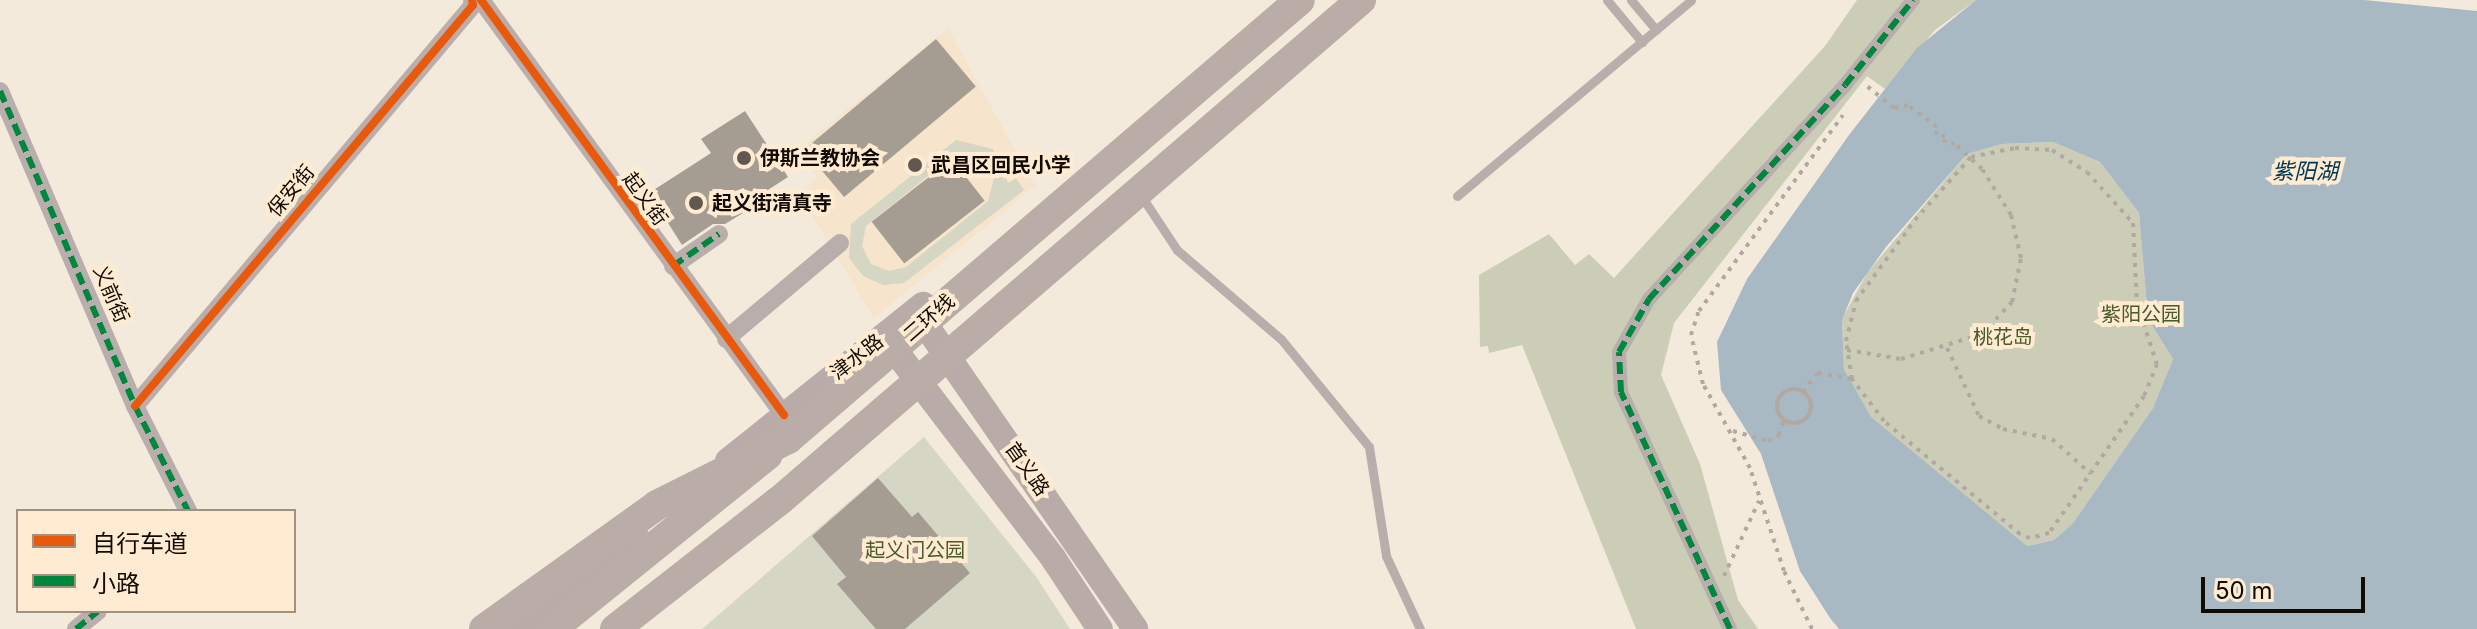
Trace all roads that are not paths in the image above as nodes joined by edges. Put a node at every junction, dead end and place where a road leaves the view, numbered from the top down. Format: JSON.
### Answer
{"nodes":[{"id":1,"x":472,"y":0,"type":"edge"},
{"id":2,"x":481,"y":0,"type":"edge"},
{"id":3,"x":1300,"y":0,"type":"edge"},
{"id":4,"x":1308,"y":0,"type":"edge"},
{"id":5,"x":1364,"y":0,"type":"edge"},
{"id":6,"x":1607,"y":0,"type":"edge"},
{"id":7,"x":1631,"y":0,"type":"edge"},
{"id":8,"x":1691,"y":0,"type":"edge"},
{"id":9,"x":1913,"y":0,"type":"edge"},
{"id":10,"x":1656,"y":30,"type":"junction"},
{"id":11,"x":1642,"y":42,"type":"junction"},
{"id":12,"x":0,"y":91,"type":"edge"},
{"id":13,"x":1136,"y":188,"type":"junction"},
{"id":14,"x":1457,"y":196,"type":"dead end"},
{"id":15,"x":719,"y":234,"type":"dead end"},
{"id":16,"x":840,"y":243,"type":"dead end"},
{"id":17,"x":673,"y":266,"type":"junction"},
{"id":18,"x":916,"y":311,"type":"junction"},
{"id":19,"x":884,"y":336,"type":"junction"},
{"id":20,"x":726,"y":339,"type":"junction"},
{"id":21,"x":941,"y":346,"type":"junction"},
{"id":22,"x":909,"y":372,"type":"junction"},
{"id":23,"x":135,"y":406,"type":"junction"},
{"id":24,"x":786,"y":427,"type":"junction"},
{"id":25,"x":187,"y":509,"type":"edge"},
{"id":26,"x":684,"y":573,"type":"junction"},
{"id":27,"x":96,"y":613,"type":"edge"},
{"id":28,"x":76,"y":629,"type":"edge"},
{"id":29,"x":484,"y":629,"type":"edge"},
{"id":30,"x":522,"y":629,"type":"edge"},
{"id":31,"x":552,"y":629,"type":"edge"},
{"id":32,"x":612,"y":629,"type":"edge"},
{"id":33,"x":631,"y":629,"type":"edge"},
{"id":34,"x":1100,"y":629,"type":"edge"},
{"id":35,"x":1135,"y":629,"type":"edge"},
{"id":36,"x":1420,"y":629,"type":"edge"},
{"id":37,"x":1730,"y":629,"type":"edge"}],
"edges":[{"from":1,"to":23,"type":"street","name":"保安街"},
{"from":2,"to":17,"type":"street","name":"起义街"},
{"from":3,"to":24,"type":"highway","name":"二环线","bridge":true},
{"from":4,"to":18,"type":"main road","name":"津水路"},
{"from":5,"to":13,"type":"main road"},
{"from":5,"to":26,"type":"highway","name":"二环线","bridge":true},
{"from":6,"to":11,"type":"lane"},
{"from":7,"to":10,"type":"lane"},
{"from":8,"to":10,"type":"lane"},
{"from":9,"to":37,"type":"street"},
{"from":10,"to":11,"type":"lane"},
{"from":11,"to":14,"type":"lane"},
{"from":12,"to":23,"type":"street","name":"义前街"},
{"from":13,"to":21,"type":"main road"},
{"from":13,"to":36,"type":"lane"},
{"from":15,"to":17,"type":"street"},
{"from":16,"to":20,"type":"street"},
{"from":17,"to":20,"type":"street","name":"起义街"},
{"from":18,"to":19,"type":"main road","name":"津水路"},
{"from":18,"to":21,"type":"main road","name":"首义路"},
{"from":19,"to":22,"type":"main road","name":"首义路"},
{"from":19,"to":24,"type":"main road","name":"津水路"},
{"from":20,"to":24,"type":"street","name":"起义街"},
{"from":21,"to":22,"type":"main road"},
{"from":21,"to":35,"type":"main road","name":"首义路"},
{"from":22,"to":32,"type":"main road"},
{"from":22,"to":34,"type":"main road","name":"首义路"},
{"from":23,"to":25,"type":"street","name":"义前街"},
{"from":24,"to":29,"type":"highway","bridge":true},
{"from":24,"to":30,"type":"main road","name":"津水路"},
{"from":24,"to":31,"type":"highway","name":"二环线","bridge":true},
{"from":26,"to":32,"type":"highway","name":"二环线"},
{"from":26,"to":33,"type":"highway"},
{"from":27,"to":28,"type":"street"}]}
